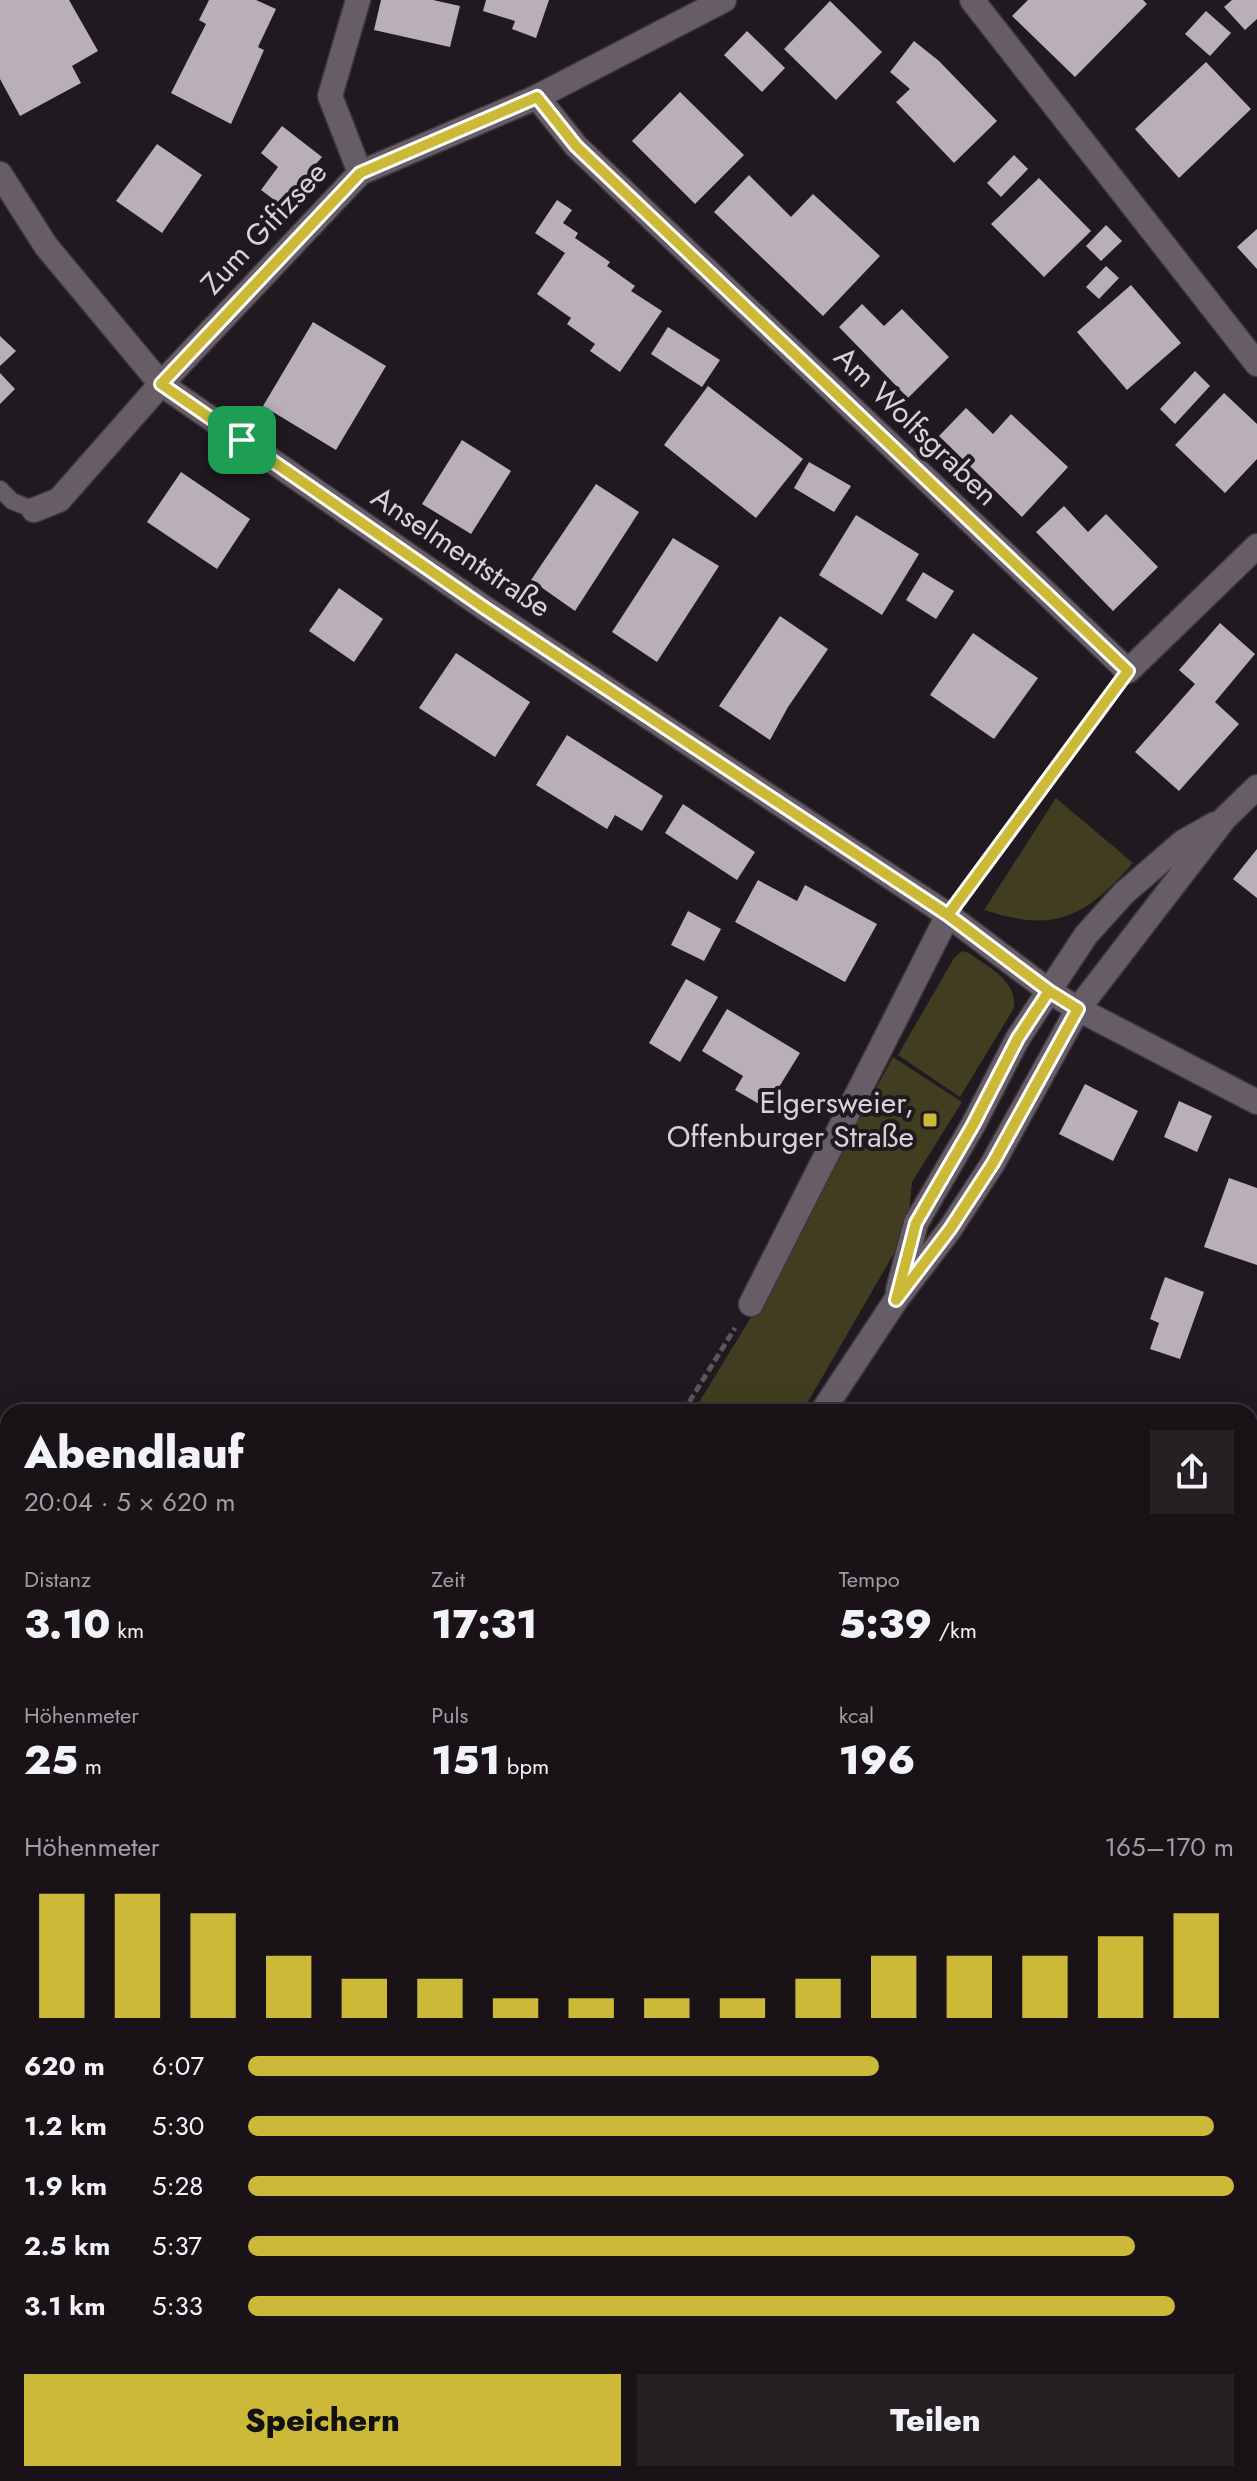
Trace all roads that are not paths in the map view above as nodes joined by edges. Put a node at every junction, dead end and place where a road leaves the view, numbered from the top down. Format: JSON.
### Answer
{"nodes":[{"id":1,"x":358,"y":0,"type":"edge"},
{"id":2,"x":724,"y":0,"type":"edge"},
{"id":3,"x":972,"y":0,"type":"edge"},
{"id":4,"x":537,"y":97,"type":"junction"},
{"id":5,"x":360,"y":173,"type":"junction"},
{"id":6,"x":0,"y":174,"type":"edge"},
{"id":7,"x":1257,"y":364,"type":"edge"},
{"id":8,"x":161,"y":384,"type":"junction"},
{"id":9,"x":0,"y":489,"type":"edge"},
{"id":10,"x":34,"y":510,"type":"joint"},
{"id":11,"x":1257,"y":546,"type":"edge"},
{"id":12,"x":1257,"y":787,"type":"edge"},
{"id":13,"x":1225,"y":818,"type":"junction"},
{"id":14,"x":948,"y":915,"type":"junction"},
{"id":15,"x":1049,"y":991,"type":"junction"},
{"id":16,"x":1078,"y":1009,"type":"junction"},
{"id":17,"x":1257,"y":1102,"type":"edge"},
{"id":18,"x":896,"y":1300,"type":"junction"},
{"id":19,"x":751,"y":1304,"type":"road end"},
{"id":20,"x":827,"y":1404,"type":"edge"}],
"edges":[{"from":1,"to":5,"type":"street"},
{"from":2,"to":4,"type":"street","name":"Zum Gifizsee"},
{"from":3,"to":7,"type":"street"},
{"from":4,"to":5,"type":"street","name":"Zum Gifizsee"},
{"from":4,"to":11,"type":"street","name":"Am Wolfsgraben"},
{"from":5,"to":8,"type":"street","name":"Zum Gifizsee"},
{"from":6,"to":8,"type":"street","name":"Anselmentstraße"},
{"from":8,"to":10,"type":"street","name":"Zum Gifizsee"},
{"from":8,"to":14,"type":"street","name":"Anselmentstraße"},
{"from":9,"to":10,"type":"lane"},
{"from":12,"to":13,"type":"street"},
{"from":13,"to":15,"type":"street"},
{"from":13,"to":16,"type":"street"},
{"from":14,"to":15,"type":"street","name":"Anselmentstraße"},
{"from":14,"to":19,"type":"street"},
{"from":15,"to":16,"type":"street","name":"Anselmentstraße"},
{"from":15,"to":18,"type":"street"},
{"from":16,"to":17,"type":"street","name":"Anselmentstraße"},
{"from":16,"to":18,"type":"street"},
{"from":18,"to":20,"type":"street"}]}
